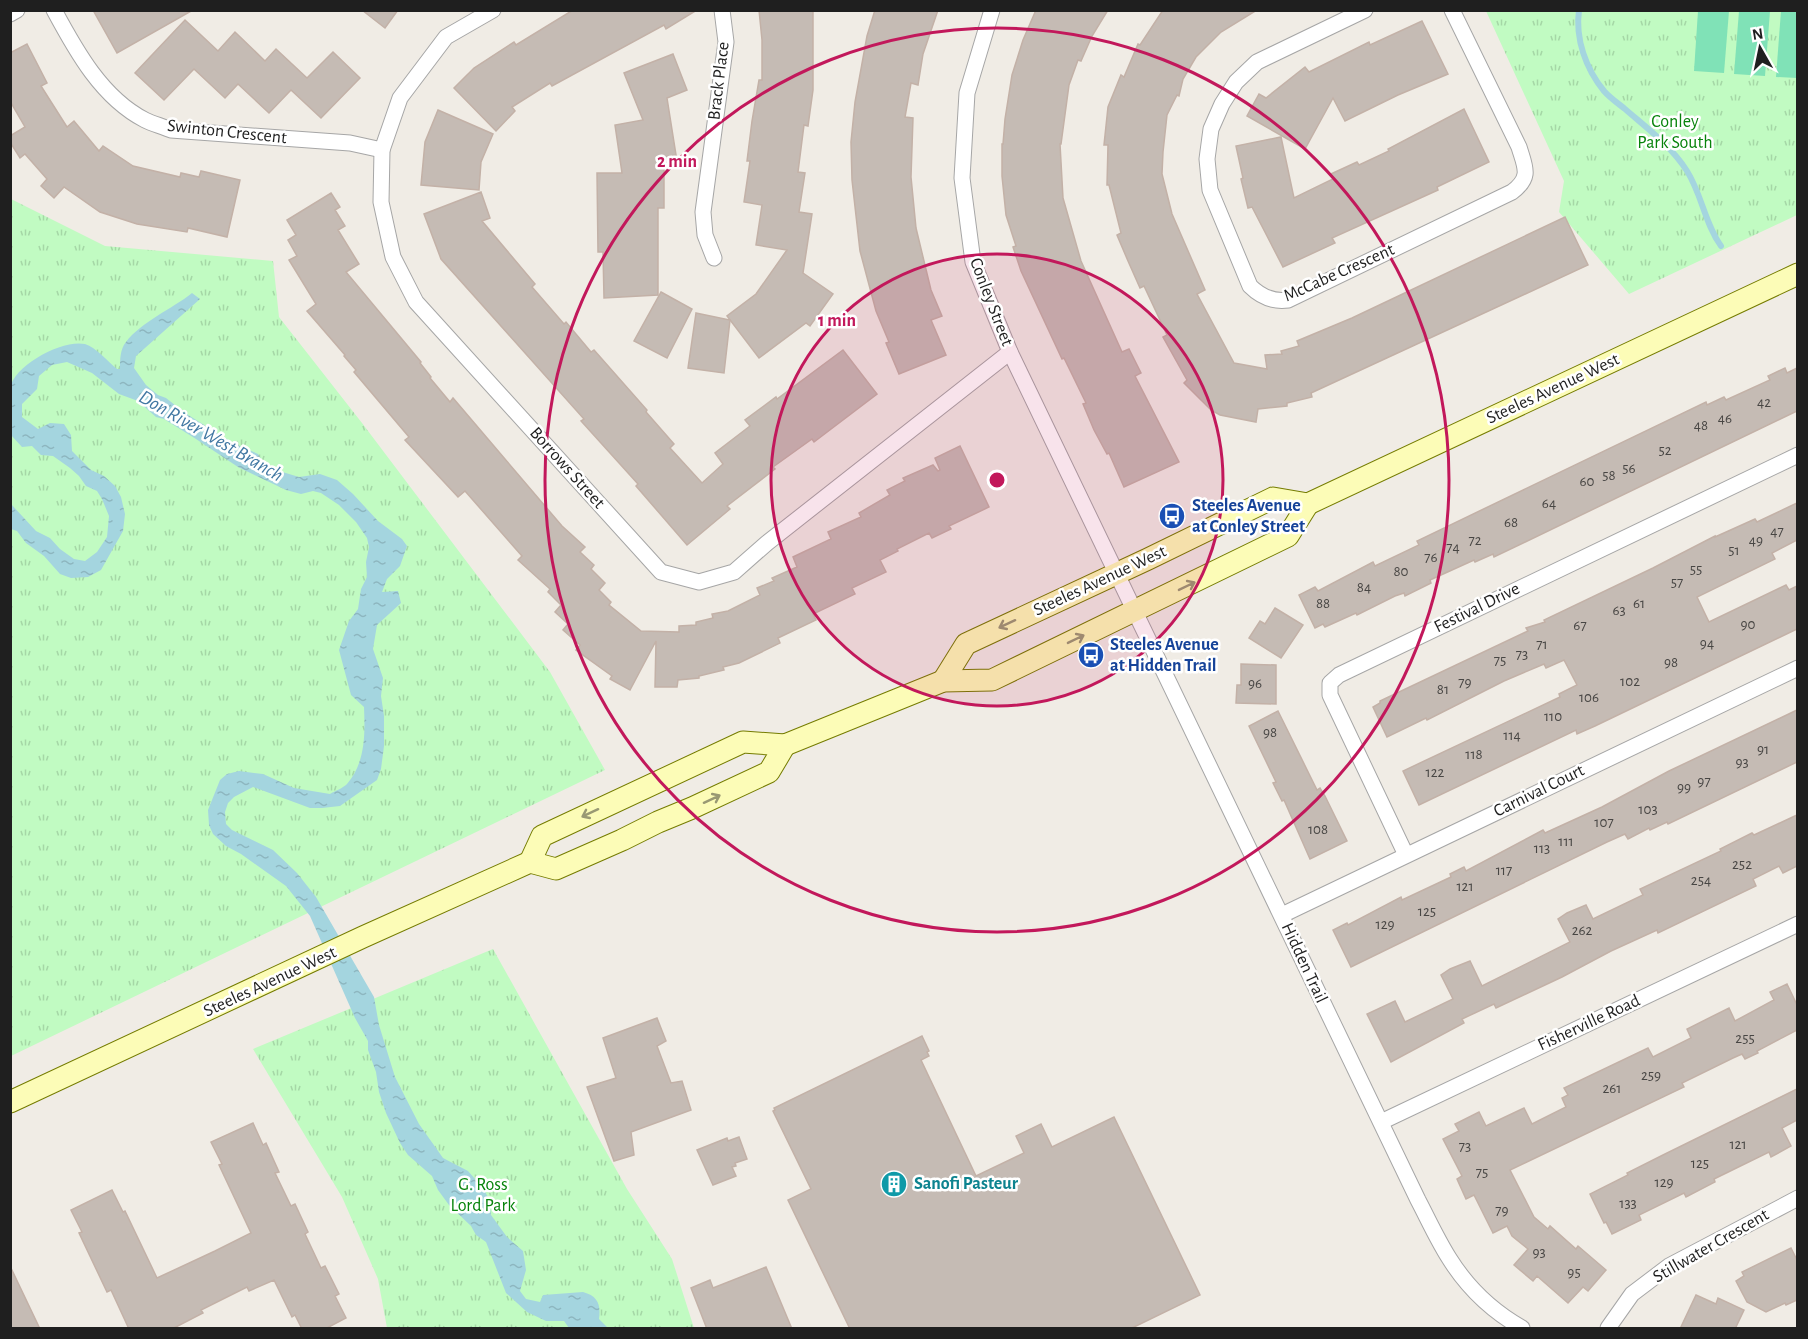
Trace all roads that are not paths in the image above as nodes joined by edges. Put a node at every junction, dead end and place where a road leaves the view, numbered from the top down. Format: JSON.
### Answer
{"nodes":[{"id":1,"x":17,"y":10,"type":"edge"},
{"id":2,"x":54,"y":10,"type":"edge"},
{"id":3,"x":493,"y":10,"type":"edge"},
{"id":4,"x":722,"y":10,"type":"edge"},
{"id":5,"x":992,"y":10,"type":"edge"},
{"id":6,"x":1365,"y":10,"type":"edge"},
{"id":7,"x":1452,"y":10,"type":"edge"},
{"id":8,"x":10,"y":14,"type":"edge"},
{"id":9,"x":382,"y":150,"type":"junction"},
{"id":10,"x":714,"y":258,"type":"dead end"},
{"id":11,"x":1797,"y":274,"type":"edge"},
{"id":12,"x":1010,"y":352,"type":"junction"},
{"id":13,"x":1797,"y":455,"type":"edge"},
{"id":14,"x":1308,"y":504,"type":"junction"},
{"id":15,"x":1117,"y":573,"type":"junction"},
{"id":16,"x":1134,"y":612,"type":"junction"},
{"id":17,"x":1797,"y":668,"type":"edge"},
{"id":18,"x":943,"y":681,"type":"junction"},
{"id":19,"x":785,"y":745,"type":"junction"},
{"id":20,"x":644,"y":789,"type":"junction"},
{"id":21,"x":658,"y":822,"type":"junction"},
{"id":22,"x":1406,"y":855,"type":"junction"},
{"id":23,"x":530,"y":862,"type":"junction"},
{"id":24,"x":1282,"y":915,"type":"junction"},
{"id":25,"x":1797,"y":924,"type":"edge"},
{"id":26,"x":10,"y":1102,"type":"edge"},
{"id":27,"x":1381,"y":1122,"type":"junction"},
{"id":28,"x":1797,"y":1198,"type":"edge"},
{"id":29,"x":1522,"y":1329,"type":"edge"},
{"id":30,"x":1608,"y":1329,"type":"edge"}],
"edges":[{"from":1,"to":8,"type":"street"},
{"from":2,"to":9,"type":"street","name":"Swinton Crescent"},
{"from":3,"to":9,"type":"street","name":"Borrows Street"},
{"from":4,"to":10,"type":"street","name":"Brack Place"},
{"from":5,"to":12,"type":"street","name":"Conley Street"},
{"from":6,"to":7,"type":"street","name":"McCabe Crescent"},
{"from":9,"to":12,"type":"street","name":"Borrows Street"},
{"from":11,"to":14,"type":"main road","name":"Steeles Avenue West"},
{"from":12,"to":15,"type":"street","name":"Conley Street"},
{"from":13,"to":22,"type":"street","name":"Festival Drive"},
{"from":14,"to":15,"type":"main road","name":"Steeles Avenue West"},
{"from":16,"to":14,"type":"main road","one_way":true},
{"from":15,"to":16,"type":"street","name":"Hidden Trail"},
{"from":15,"to":18,"type":"main road","name":"Steeles Avenue West","one_way":true},
{"from":18,"to":16,"type":"main road","one_way":true},
{"from":16,"to":24,"type":"street","name":"Hidden Trail"},
{"from":17,"to":22,"type":"street","name":"Carnival Court"},
{"from":18,"to":19,"type":"main road"},
{"from":19,"to":20,"type":"main road"},
{"from":21,"to":19,"type":"main road","one_way":true},
{"from":20,"to":21,"type":"main road"},
{"from":20,"to":23,"type":"main road","one_way":true},
{"from":21,"to":23,"type":"main road"},
{"from":22,"to":24,"type":"street","name":"Carnival Court"},
{"from":23,"to":26,"type":"main road","name":"Steeles Avenue West"},
{"from":24,"to":27,"type":"street","name":"Hidden Trail"},
{"from":25,"to":27,"type":"street","name":"Fisherville Road"},
{"from":27,"to":29,"type":"street","name":"Hidden Trail"},
{"from":28,"to":30,"type":"street","name":"Stillwater Crescent"}]}
